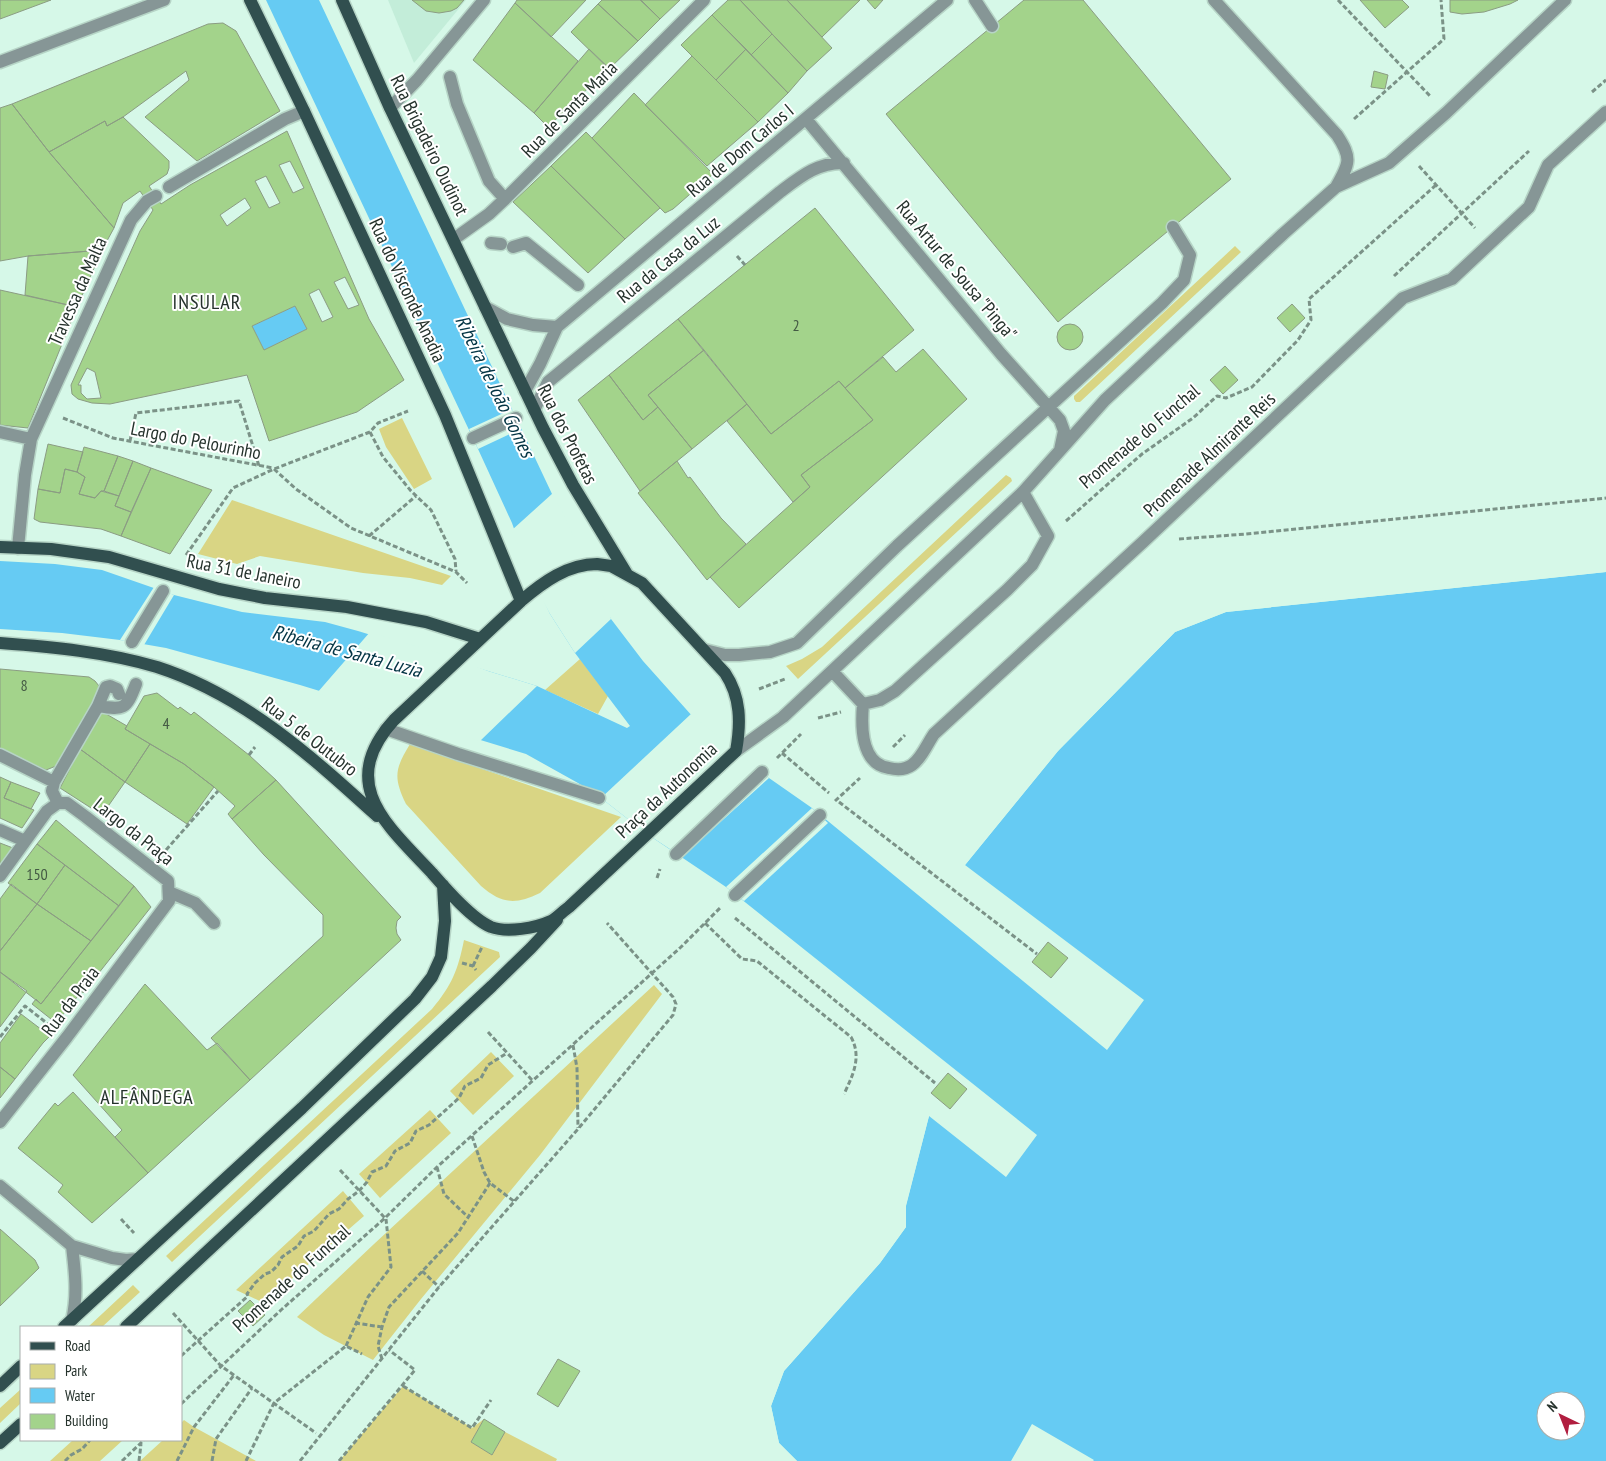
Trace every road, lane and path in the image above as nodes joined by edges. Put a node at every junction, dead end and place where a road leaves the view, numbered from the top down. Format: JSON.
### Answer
{"nodes":[{"id":1,"x":164,"y":0,"type":"edge"},
{"id":2,"x":250,"y":0,"type":"edge"},
{"id":3,"x":342,"y":0,"type":"edge"},
{"id":4,"x":484,"y":0,"type":"edge"},
{"id":5,"x":704,"y":0,"type":"edge"},
{"id":6,"x":947,"y":0,"type":"edge"},
{"id":7,"x":975,"y":0,"type":"edge"},
{"id":8,"x":1214,"y":0,"type":"edge"},
{"id":9,"x":1338,"y":0,"type":"edge"},
{"id":10,"x":1441,"y":0,"type":"edge"},
{"id":11,"x":1565,"y":0,"type":"edge"},
{"id":12,"x":992,"y":26,"type":"dead end"},
{"id":13,"x":0,"y":62,"type":"edge"},
{"id":14,"x":1407,"y":72,"type":"junction"},
{"id":15,"x":450,"y":77,"type":"dead end"},
{"id":16,"x":390,"y":108,"type":"junction"},
{"id":17,"x":304,"y":111,"type":"junction"},
{"id":18,"x":1606,"y":112,"type":"edge"},
{"id":19,"x":1446,"y":113,"type":"junction"},
{"id":20,"x":806,"y":119,"type":"junction"},
{"id":21,"x":1353,"y":120,"type":"dead end"},
{"id":22,"x":1404,"y":149,"type":"junction"},
{"id":23,"x":844,"y":163,"type":"junction"},
{"id":24,"x":1436,"y":185,"type":"junction"},
{"id":25,"x":1336,"y":186,"type":"junction"},
{"id":26,"x":169,"y":187,"type":"dead end"},
{"id":27,"x":156,"y":196,"type":"dead end"},
{"id":28,"x":505,"y":199,"type":"junction"},
{"id":29,"x":1173,"y":227,"type":"dead end"},
{"id":30,"x":1477,"y":231,"type":"dead end"},
{"id":31,"x":454,"y":239,"type":"junction"},
{"id":32,"x":502,"y":245,"type":"dead end"},
{"id":33,"x":734,"y":252,"type":"dead end"},
{"id":34,"x":745,"y":265,"type":"dead end"},
{"id":35,"x":578,"y":285,"type":"dead end"},
{"id":36,"x":485,"y":307,"type":"junction"},
{"id":37,"x":556,"y":327,"type":"junction"},
{"id":38,"x":525,"y":391,"type":"junction"},
{"id":39,"x":1047,"y":407,"type":"junction"},
{"id":40,"x":44,"y":410,"type":"junction"},
{"id":41,"x":534,"y":410,"type":"junction"},
{"id":42,"x":408,"y":411,"type":"dead end"},
{"id":43,"x":516,"y":418,"type":"dead end"},
{"id":44,"x":0,"y":432,"type":"edge"},
{"id":45,"x":370,"y":432,"type":"junction"},
{"id":46,"x":473,"y":438,"type":"dead end"},
{"id":47,"x":31,"y":439,"type":"junction"},
{"id":48,"x":130,"y":441,"type":"junction"},
{"id":49,"x":1060,"y":450,"type":"junction"},
{"id":50,"x":259,"y":466,"type":"junction"},
{"id":51,"x":274,"y":468,"type":"junction"},
{"id":52,"x":1023,"y":492,"type":"junction"},
{"id":53,"x":416,"y":496,"type":"junction"},
{"id":54,"x":1606,"y":498,"type":"edge"},
{"id":55,"x":369,"y":536,"type":"junction"},
{"id":56,"x":1048,"y":536,"type":"junction"},
{"id":57,"x":1143,"y":542,"type":"junction"},
{"id":58,"x":0,"y":547,"type":"edge"},
{"id":59,"x":18,"y":548,"type":"junction"},
{"id":60,"x":182,"y":560,"type":"dead end"},
{"id":61,"x":456,"y":572,"type":"junction"},
{"id":62,"x":627,"y":574,"type":"junction"},
{"id":63,"x":467,"y":583,"type":"dead end"},
{"id":64,"x":163,"y":591,"type":"dead end"},
{"id":65,"x":521,"y":601,"type":"junction"},
{"id":66,"x":480,"y":639,"type":"junction"},
{"id":67,"x":132,"y":642,"type":"dead end"},
{"id":68,"x":0,"y":643,"type":"edge"},
{"id":69,"x":705,"y":650,"type":"junction"},
{"id":70,"x":832,"y":671,"type":"junction"},
{"id":71,"x":785,"y":679,"type":"dead end"},
{"id":72,"x":136,"y":684,"type":"dead end"},
{"id":73,"x":759,"y":688,"type":"dead end"},
{"id":74,"x":119,"y":694,"type":"dead end"},
{"id":75,"x":863,"y":704,"type":"junction"},
{"id":76,"x":98,"y":706,"type":"junction"},
{"id":77,"x":814,"y":722,"type":"dead end"},
{"id":78,"x":390,"y":724,"type":"junction"},
{"id":79,"x":803,"y":732,"type":"dead end"},
{"id":80,"x":255,"y":747,"type":"dead end"},
{"id":81,"x":736,"y":751,"type":"junction"},
{"id":82,"x":782,"y":753,"type":"junction"},
{"id":83,"x":0,"y":755,"type":"edge"},
{"id":84,"x":249,"y":755,"type":"dead end"},
{"id":85,"x":876,"y":764,"type":"junction"},
{"id":86,"x":762,"y":772,"type":"joint"},
{"id":87,"x":54,"y":782,"type":"junction"},
{"id":88,"x":218,"y":791,"type":"dead end"},
{"id":89,"x":598,"y":798,"type":"dead end"},
{"id":90,"x":837,"y":800,"type":"junction"},
{"id":91,"x":58,"y":803,"type":"junction"},
{"id":92,"x":820,"y":815,"type":"joint"},
{"id":93,"x":387,"y":824,"type":"junction"},
{"id":94,"x":0,"y":830,"type":"edge"},
{"id":95,"x":25,"y":841,"type":"junction"},
{"id":96,"x":676,"y":854,"type":"dead end"},
{"id":97,"x":151,"y":867,"type":"junction"},
{"id":98,"x":0,"y":876,"type":"edge"},
{"id":99,"x":443,"y":885,"type":"junction"},
{"id":100,"x":735,"y":895,"type":"dead end"},
{"id":101,"x":169,"y":896,"type":"junction"},
{"id":102,"x":569,"y":907,"type":"junction"},
{"id":103,"x":721,"y":907,"type":"dead end"},
{"id":104,"x":729,"y":913,"type":"dead end"},
{"id":105,"x":214,"y":923,"type":"dead end"},
{"id":106,"x":607,"y":923,"type":"dead end"},
{"id":107,"x":705,"y":923,"type":"junction"},
{"id":108,"x":482,"y":947,"type":"dead end"},
{"id":109,"x":1037,"y":954,"type":"dead end"},
{"id":110,"x":459,"y":962,"type":"dead end"},
{"id":111,"x":652,"y":973,"type":"junction"},
{"id":112,"x":55,"y":1029,"type":"dead end"},
{"id":113,"x":488,"y":1032,"type":"dead end"},
{"id":114,"x":0,"y":1037,"type":"edge"},
{"id":115,"x":573,"y":1044,"type":"junction"},
{"id":116,"x":507,"y":1054,"type":"junction"},
{"id":117,"x":532,"y":1080,"type":"junction"},
{"id":118,"x":935,"y":1083,"type":"dead end"},
{"id":119,"x":844,"y":1094,"type":"dead end"},
{"id":120,"x":0,"y":1122,"type":"edge"},
{"id":121,"x":578,"y":1129,"type":"junction"},
{"id":122,"x":472,"y":1136,"type":"junction"},
{"id":123,"x":437,"y":1167,"type":"junction"},
{"id":124,"x":340,"y":1170,"type":"dead end"},
{"id":125,"x":490,"y":1183,"type":"junction"},
{"id":126,"x":0,"y":1186,"type":"edge"},
{"id":127,"x":360,"y":1190,"type":"junction"},
{"id":128,"x":515,"y":1202,"type":"junction"},
{"id":129,"x":468,"y":1217,"type":"junction"},
{"id":130,"x":386,"y":1218,"type":"junction"},
{"id":131,"x":121,"y":1219,"type":"dead end"},
{"id":132,"x":134,"y":1234,"type":"dead end"},
{"id":133,"x":72,"y":1246,"type":"junction"},
{"id":134,"x":138,"y":1259,"type":"junction"},
{"id":135,"x":422,"y":1271,"type":"junction"},
{"id":136,"x":440,"y":1287,"type":"junction"},
{"id":137,"x":169,"y":1309,"type":"dead end"},
{"id":138,"x":355,"y":1323,"type":"junction"},
{"id":139,"x":68,"y":1324,"type":"edge"},
{"id":140,"x":127,"y":1326,"type":"edge"},
{"id":141,"x":382,"y":1327,"type":"junction"},
{"id":142,"x":198,"y":1341,"type":"junction"},
{"id":143,"x":346,"y":1346,"type":"junction"},
{"id":144,"x":390,"y":1350,"type":"junction"},
{"id":145,"x":362,"y":1354,"type":"dead end"},
{"id":146,"x":182,"y":1355,"type":"edge"},
{"id":147,"x":382,"y":1359,"type":"junction"},
{"id":148,"x":221,"y":1366,"type":"junction"},
{"id":149,"x":20,"y":1367,"type":"edge"},
{"id":150,"x":234,"y":1376,"type":"junction"},
{"id":151,"x":0,"y":1386,"type":"edge"},
{"id":152,"x":403,"y":1386,"type":"junction"},
{"id":153,"x":252,"y":1388,"type":"junction"},
{"id":154,"x":491,"y":1400,"type":"dead end"},
{"id":155,"x":182,"y":1403,"type":"edge"},
{"id":156,"x":274,"y":1403,"type":"junction"},
{"id":157,"x":20,"y":1425,"type":"edge"},
{"id":158,"x":316,"y":1433,"type":"dead end"},
{"id":159,"x":89,"y":1441,"type":"edge"},
{"id":160,"x":143,"y":1441,"type":"edge"},
{"id":161,"x":0,"y":1443,"type":"edge"},
{"id":162,"x":65,"y":1461,"type":"edge"},
{"id":163,"x":122,"y":1461,"type":"edge"},
{"id":164,"x":139,"y":1461,"type":"edge"},
{"id":165,"x":178,"y":1461,"type":"edge"},
{"id":166,"x":212,"y":1461,"type":"edge"},
{"id":167,"x":246,"y":1461,"type":"edge"},
{"id":168,"x":300,"y":1461,"type":"edge"},
{"id":169,"x":339,"y":1461,"type":"edge"}],
"edges":[{"from":1,"to":13,"type":"street"},
{"from":2,"to":17,"type":"main road","name":"Rua do Visconde Anadia"},
{"from":3,"to":16,"type":"main road","name":"Rua Brigadeiro Oudinot"},
{"from":4,"to":16,"type":"street"},
{"from":5,"to":28,"type":"street","name":"Rua de Santa Maria"},
{"from":6,"to":20,"type":"street","name":"Rua de Dom Carlos I"},
{"from":7,"to":12,"type":"street"},
{"from":8,"to":25,"type":"street"},
{"from":9,"to":14,"type":"path"},
{"from":10,"to":14,"type":"path"},
{"from":11,"to":19,"type":"street"},
{"from":14,"to":19,"type":"path"},
{"from":14,"to":21,"type":"path"},
{"from":15,"to":28,"type":"street"},
{"from":16,"to":31,"type":"main road","name":"Rua Brigadeiro Oudinot"},
{"from":17,"to":26,"type":"street"},
{"from":17,"to":65,"type":"main road","name":"Rua do Visconde Anadia"},
{"from":18,"to":57,"type":"street","name":"Promenade Almirante Reis"},
{"from":19,"to":22,"type":"street"},
{"from":20,"to":23,"type":"street","name":"Rua Artur de Sousa \"Pinga\""},
{"from":20,"to":37,"type":"street","name":"Rua de Dom Carlos I"},
{"from":22,"to":24,"type":"path"},
{"from":22,"to":25,"type":"street"},
{"from":23,"to":39,"type":"street","name":"Rua Artur de Sousa \"Pinga\""},
{"from":23,"to":41,"type":"street","name":"Rua da Casa da Luz"},
{"from":24,"to":30,"type":"path"},
{"from":24,"to":56,"type":"path","name":"Promenade do Funchal"},
{"from":25,"to":49,"type":"street"},
{"from":27,"to":40,"type":"street","name":"Travessa da Malta"},
{"from":28,"to":31,"type":"street","name":"Rua de Santa Maria"},
{"from":29,"to":39,"type":"street"},
{"from":31,"to":36,"type":"main road","name":"Rua Brigadeiro Oudinot"},
{"from":32,"to":35,"type":"street"},
{"from":33,"to":34,"type":"path"},
{"from":36,"to":37,"type":"street"},
{"from":36,"to":38,"type":"main road","name":"Rua dos Profetas"},
{"from":37,"to":38,"type":"street","name":"Rua de Dom Carlos I"},
{"from":38,"to":41,"type":"main road","name":"Rua dos Profetas"},
{"from":39,"to":49,"type":"street","name":"Rua Artur de Sousa \"Pinga\""},
{"from":39,"to":69,"type":"street"},
{"from":40,"to":47,"type":"street","name":"Travessa da Malta"},
{"from":40,"to":48,"type":"path","name":"Largo do Pelourinho"},
{"from":41,"to":62,"type":"main road","name":"Rua dos Profetas"},
{"from":42,"to":45,"type":"path"},
{"from":43,"to":46,"type":"street"},
{"from":44,"to":47,"type":"street"},
{"from":45,"to":51,"type":"path"},
{"from":45,"to":53,"type":"path"},
{"from":47,"to":59,"type":"street","name":"Travessa da Malta"},
{"from":48,"to":50,"type":"path","name":"Largo do Pelourinho"},
{"from":48,"to":50,"type":"path"},
{"from":49,"to":52,"type":"street"},
{"from":50,"to":51,"type":"path","name":"Largo do Pelourinho"},
{"from":51,"to":55,"type":"path"},
{"from":51,"to":60,"type":"path"},
{"from":52,"to":56,"type":"street"},
{"from":52,"to":70,"type":"street"},
{"from":53,"to":55,"type":"path"},
{"from":53,"to":61,"type":"path"},
{"from":54,"to":57,"type":"path"},
{"from":55,"to":61,"type":"path"},
{"from":56,"to":75,"type":"street"},
{"from":57,"to":85,"type":"street","name":"Promenade Almirante Reis"},
{"from":58,"to":59,"type":"main road","name":"Rua 31 de Janeiro"},
{"from":59,"to":66,"type":"main road","name":"Rua 31 de Janeiro"},
{"from":61,"to":63,"type":"path"},
{"from":62,"to":65,"type":"main road","name":"Praça da Autonomia"},
{"from":62,"to":69,"type":"main road","name":"Praça da Autonomia"},
{"from":64,"to":67,"type":"street"},
{"from":65,"to":66,"type":"main road","name":"Praça da Autonomia"},
{"from":66,"to":78,"type":"main road","name":"Praça da Autonomia"},
{"from":68,"to":93,"type":"main road","name":"Rua 5 de Outubro"},
{"from":69,"to":81,"type":"main road","name":"Praça da Autonomia"},
{"from":70,"to":75,"type":"street"},
{"from":70,"to":81,"type":"street"},
{"from":71,"to":73,"type":"path"},
{"from":72,"to":76,"type":"street"},
{"from":74,"to":76,"type":"street"},
{"from":75,"to":77,"type":"path"},
{"from":75,"to":85,"type":"street"},
{"from":76,"to":87,"type":"street"},
{"from":78,"to":89,"type":"street"},
{"from":78,"to":93,"type":"main road","name":"Praça da Autonomia"},
{"from":79,"to":82,"type":"path"},
{"from":80,"to":84,"type":"path"},
{"from":81,"to":102,"type":"main road","name":"Praça da Autonomia"},
{"from":82,"to":86,"type":"path"},
{"from":82,"to":90,"type":"path"},
{"from":83,"to":87,"type":"street"},
{"from":85,"to":90,"type":"path"},
{"from":86,"to":96,"type":"street"},
{"from":87,"to":91,"type":"street"},
{"from":88,"to":97,"type":"path"},
{"from":90,"to":92,"type":"path"},
{"from":90,"to":109,"type":"path"},
{"from":91,"to":95,"type":"street"},
{"from":91,"to":97,"type":"street","name":"Largo da Praça"},
{"from":92,"to":100,"type":"street"},
{"from":93,"to":99,"type":"main road","name":"Praça da Autonomia"},
{"from":94,"to":95,"type":"street"},
{"from":95,"to":98,"type":"street"},
{"from":97,"to":101,"type":"street","name":"Largo da Praça"},
{"from":99,"to":102,"type":"main road","name":"Praça da Autonomia"},
{"from":99,"to":134,"type":"main road"},
{"from":101,"to":105,"type":"street"},
{"from":101,"to":120,"type":"street","name":"Rua da Praia"},
{"from":102,"to":140,"type":"main road"},
{"from":103,"to":107,"type":"path","name":"Promenade do Funchal"},
{"from":104,"to":118,"type":"path"},
{"from":106,"to":111,"type":"path"},
{"from":107,"to":111,"type":"path","name":"Promenade do Funchal"},
{"from":107,"to":119,"type":"path"},
{"from":108,"to":110,"type":"path"},
{"from":111,"to":115,"type":"path","name":"Promenade do Funchal"},
{"from":111,"to":121,"type":"path"},
{"from":112,"to":114,"type":"path"},
{"from":113,"to":116,"type":"path"},
{"from":115,"to":117,"type":"path","name":"Promenade do Funchal"},
{"from":115,"to":121,"type":"path"},
{"from":116,"to":117,"type":"path"},
{"from":116,"to":127,"type":"path"},
{"from":117,"to":122,"type":"path","name":"Promenade do Funchal"},
{"from":121,"to":128,"type":"path"},
{"from":122,"to":123,"type":"path","name":"Promenade do Funchal"},
{"from":122,"to":125,"type":"path"},
{"from":123,"to":129,"type":"path"},
{"from":123,"to":130,"type":"path","name":"Promenade do Funchal"},
{"from":124,"to":127,"type":"path"},
{"from":125,"to":128,"type":"path"},
{"from":125,"to":129,"type":"path"},
{"from":126,"to":133,"type":"street"},
{"from":127,"to":130,"type":"path"},
{"from":127,"to":142,"type":"path"},
{"from":128,"to":136,"type":"path"},
{"from":129,"to":135,"type":"path"},
{"from":130,"to":138,"type":"path"},
{"from":130,"to":148,"type":"path","name":"Promenade do Funchal"},
{"from":131,"to":132,"type":"path"},
{"from":133,"to":134,"type":"street"},
{"from":133,"to":139,"type":"street"},
{"from":134,"to":139,"type":"main road"},
{"from":135,"to":136,"type":"path"},
{"from":135,"to":141,"type":"path"},
{"from":136,"to":144,"type":"path"},
{"from":137,"to":142,"type":"path"},
{"from":138,"to":141,"type":"path"},
{"from":138,"to":143,"type":"path"},
{"from":141,"to":147,"type":"path"},
{"from":142,"to":146,"type":"path"},
{"from":142,"to":148,"type":"path"},
{"from":143,"to":145,"type":"path"},
{"from":143,"to":156,"type":"path"},
{"from":144,"to":147,"type":"path"},
{"from":144,"to":152,"type":"path"},
{"from":147,"to":168,"type":"path"},
{"from":148,"to":150,"type":"path"},
{"from":148,"to":155,"type":"path","name":"Promenade do Funchal"},
{"from":149,"to":151,"type":"main road"},
{"from":150,"to":153,"type":"path"},
{"from":150,"to":165,"type":"path"},
{"from":152,"to":154,"type":"path"},
{"from":152,"to":169,"type":"path"},
{"from":153,"to":156,"type":"path"},
{"from":153,"to":166,"type":"path"},
{"from":156,"to":158,"type":"path"},
{"from":156,"to":167,"type":"path"},
{"from":157,"to":161,"type":"main road"},
{"from":159,"to":162,"type":"path"},
{"from":160,"to":163,"type":"path"},
{"from":160,"to":164,"type":"path"}]}
